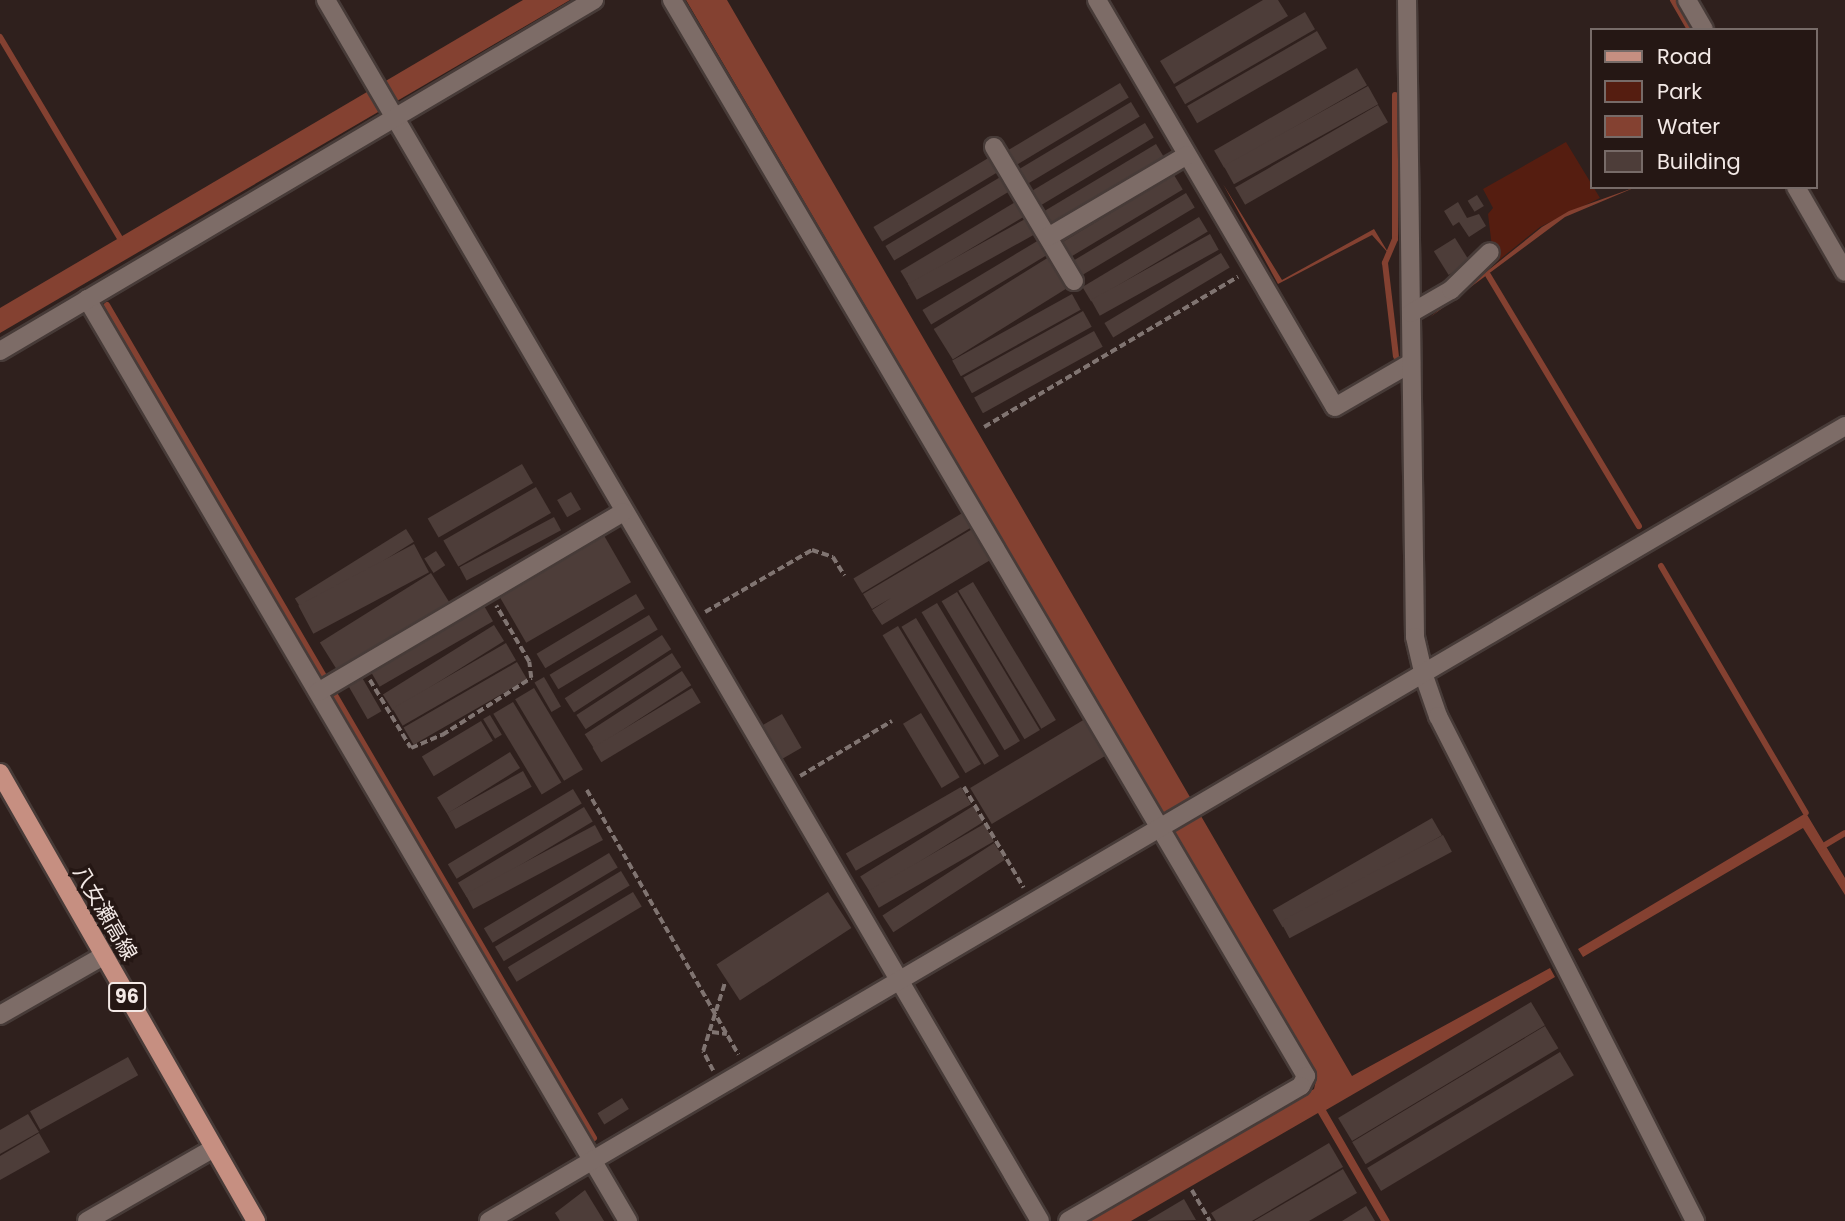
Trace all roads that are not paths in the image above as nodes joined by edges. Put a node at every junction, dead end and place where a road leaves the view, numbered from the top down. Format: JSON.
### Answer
{"nodes":[{"id":1,"x":326,"y":0,"type":"edge"},
{"id":2,"x":594,"y":0,"type":"edge"},
{"id":3,"x":672,"y":0,"type":"edge"},
{"id":4,"x":1097,"y":0,"type":"edge"},
{"id":5,"x":1406,"y":0,"type":"edge"},
{"id":6,"x":1687,"y":0,"type":"edge"},
{"id":7,"x":1703,"y":28,"type":"edge"},
{"id":8,"x":395,"y":118,"type":"junction"},
{"id":9,"x":994,"y":146,"type":"dead end"},
{"id":10,"x":1187,"y":155,"type":"junction"},
{"id":11,"x":1797,"y":189,"type":"edge"},
{"id":12,"x":1048,"y":237,"type":"junction"},
{"id":13,"x":1490,"y":252,"type":"dead end"},
{"id":14,"x":1845,"y":272,"type":"edge"},
{"id":15,"x":1074,"y":281,"type":"dead end"},
{"id":16,"x":87,"y":299,"type":"junction"},
{"id":17,"x":1410,"y":313,"type":"junction"},
{"id":18,"x":0,"y":351,"type":"edge"},
{"id":19,"x":1411,"y":363,"type":"junction"},
{"id":20,"x":1845,"y":426,"type":"edge"},
{"id":21,"x":623,"y":512,"type":"junction"},
{"id":22,"x":1423,"y":673,"type":"junction"},
{"id":23,"x":318,"y":692,"type":"junction"},
{"id":24,"x":0,"y":773,"type":"edge"},
{"id":25,"x":1163,"y":825,"type":"junction"},
{"id":26,"x":103,"y":956,"type":"junction"},
{"id":27,"x":900,"y":981,"type":"junction"},
{"id":28,"x":0,"y":1015,"type":"edge"},
{"id":29,"x":214,"y":1148,"type":"junction"},
{"id":30,"x":592,"y":1159,"type":"junction"},
{"id":31,"x":87,"y":1221,"type":"edge"},
{"id":32,"x":256,"y":1221,"type":"edge"},
{"id":33,"x":488,"y":1221,"type":"edge"},
{"id":34,"x":628,"y":1221,"type":"edge"},
{"id":35,"x":1040,"y":1221,"type":"edge"},
{"id":36,"x":1068,"y":1221,"type":"edge"},
{"id":37,"x":1695,"y":1221,"type":"edge"}],
"edges":[{"from":1,"to":8,"type":"street"},
{"from":2,"to":8,"type":"street"},
{"from":3,"to":25,"type":"street"},
{"from":4,"to":10,"type":"street"},
{"from":5,"to":17,"type":"street"},
{"from":6,"to":7,"type":"street"},
{"from":8,"to":16,"type":"street"},
{"from":8,"to":21,"type":"street"},
{"from":9,"to":12,"type":"street"},
{"from":10,"to":12,"type":"street"},
{"from":10,"to":19,"type":"street"},
{"from":11,"to":14,"type":"street"},
{"from":12,"to":15,"type":"street"},
{"from":13,"to":17,"type":"street"},
{"from":16,"to":18,"type":"street"},
{"from":16,"to":23,"type":"street"},
{"from":17,"to":19,"type":"street"},
{"from":19,"to":22,"type":"street"},
{"from":20,"to":22,"type":"street"},
{"from":21,"to":23,"type":"street"},
{"from":21,"to":27,"type":"street"},
{"from":22,"to":25,"type":"street"},
{"from":22,"to":37,"type":"street"},
{"from":23,"to":30,"type":"street"},
{"from":24,"to":26,"type":"main road","name":"八女瀬高線","number":"96"},
{"from":25,"to":27,"type":"street"},
{"from":25,"to":36,"type":"street"},
{"from":26,"to":28,"type":"street"},
{"from":26,"to":29,"type":"main road","name":"八女瀬高線","number":"96"},
{"from":27,"to":30,"type":"street"},
{"from":27,"to":35,"type":"street"},
{"from":29,"to":31,"type":"street"},
{"from":29,"to":32,"type":"main road","name":"八女瀬高線","number":"96"},
{"from":30,"to":33,"type":"street"},
{"from":30,"to":34,"type":"street"}]}
